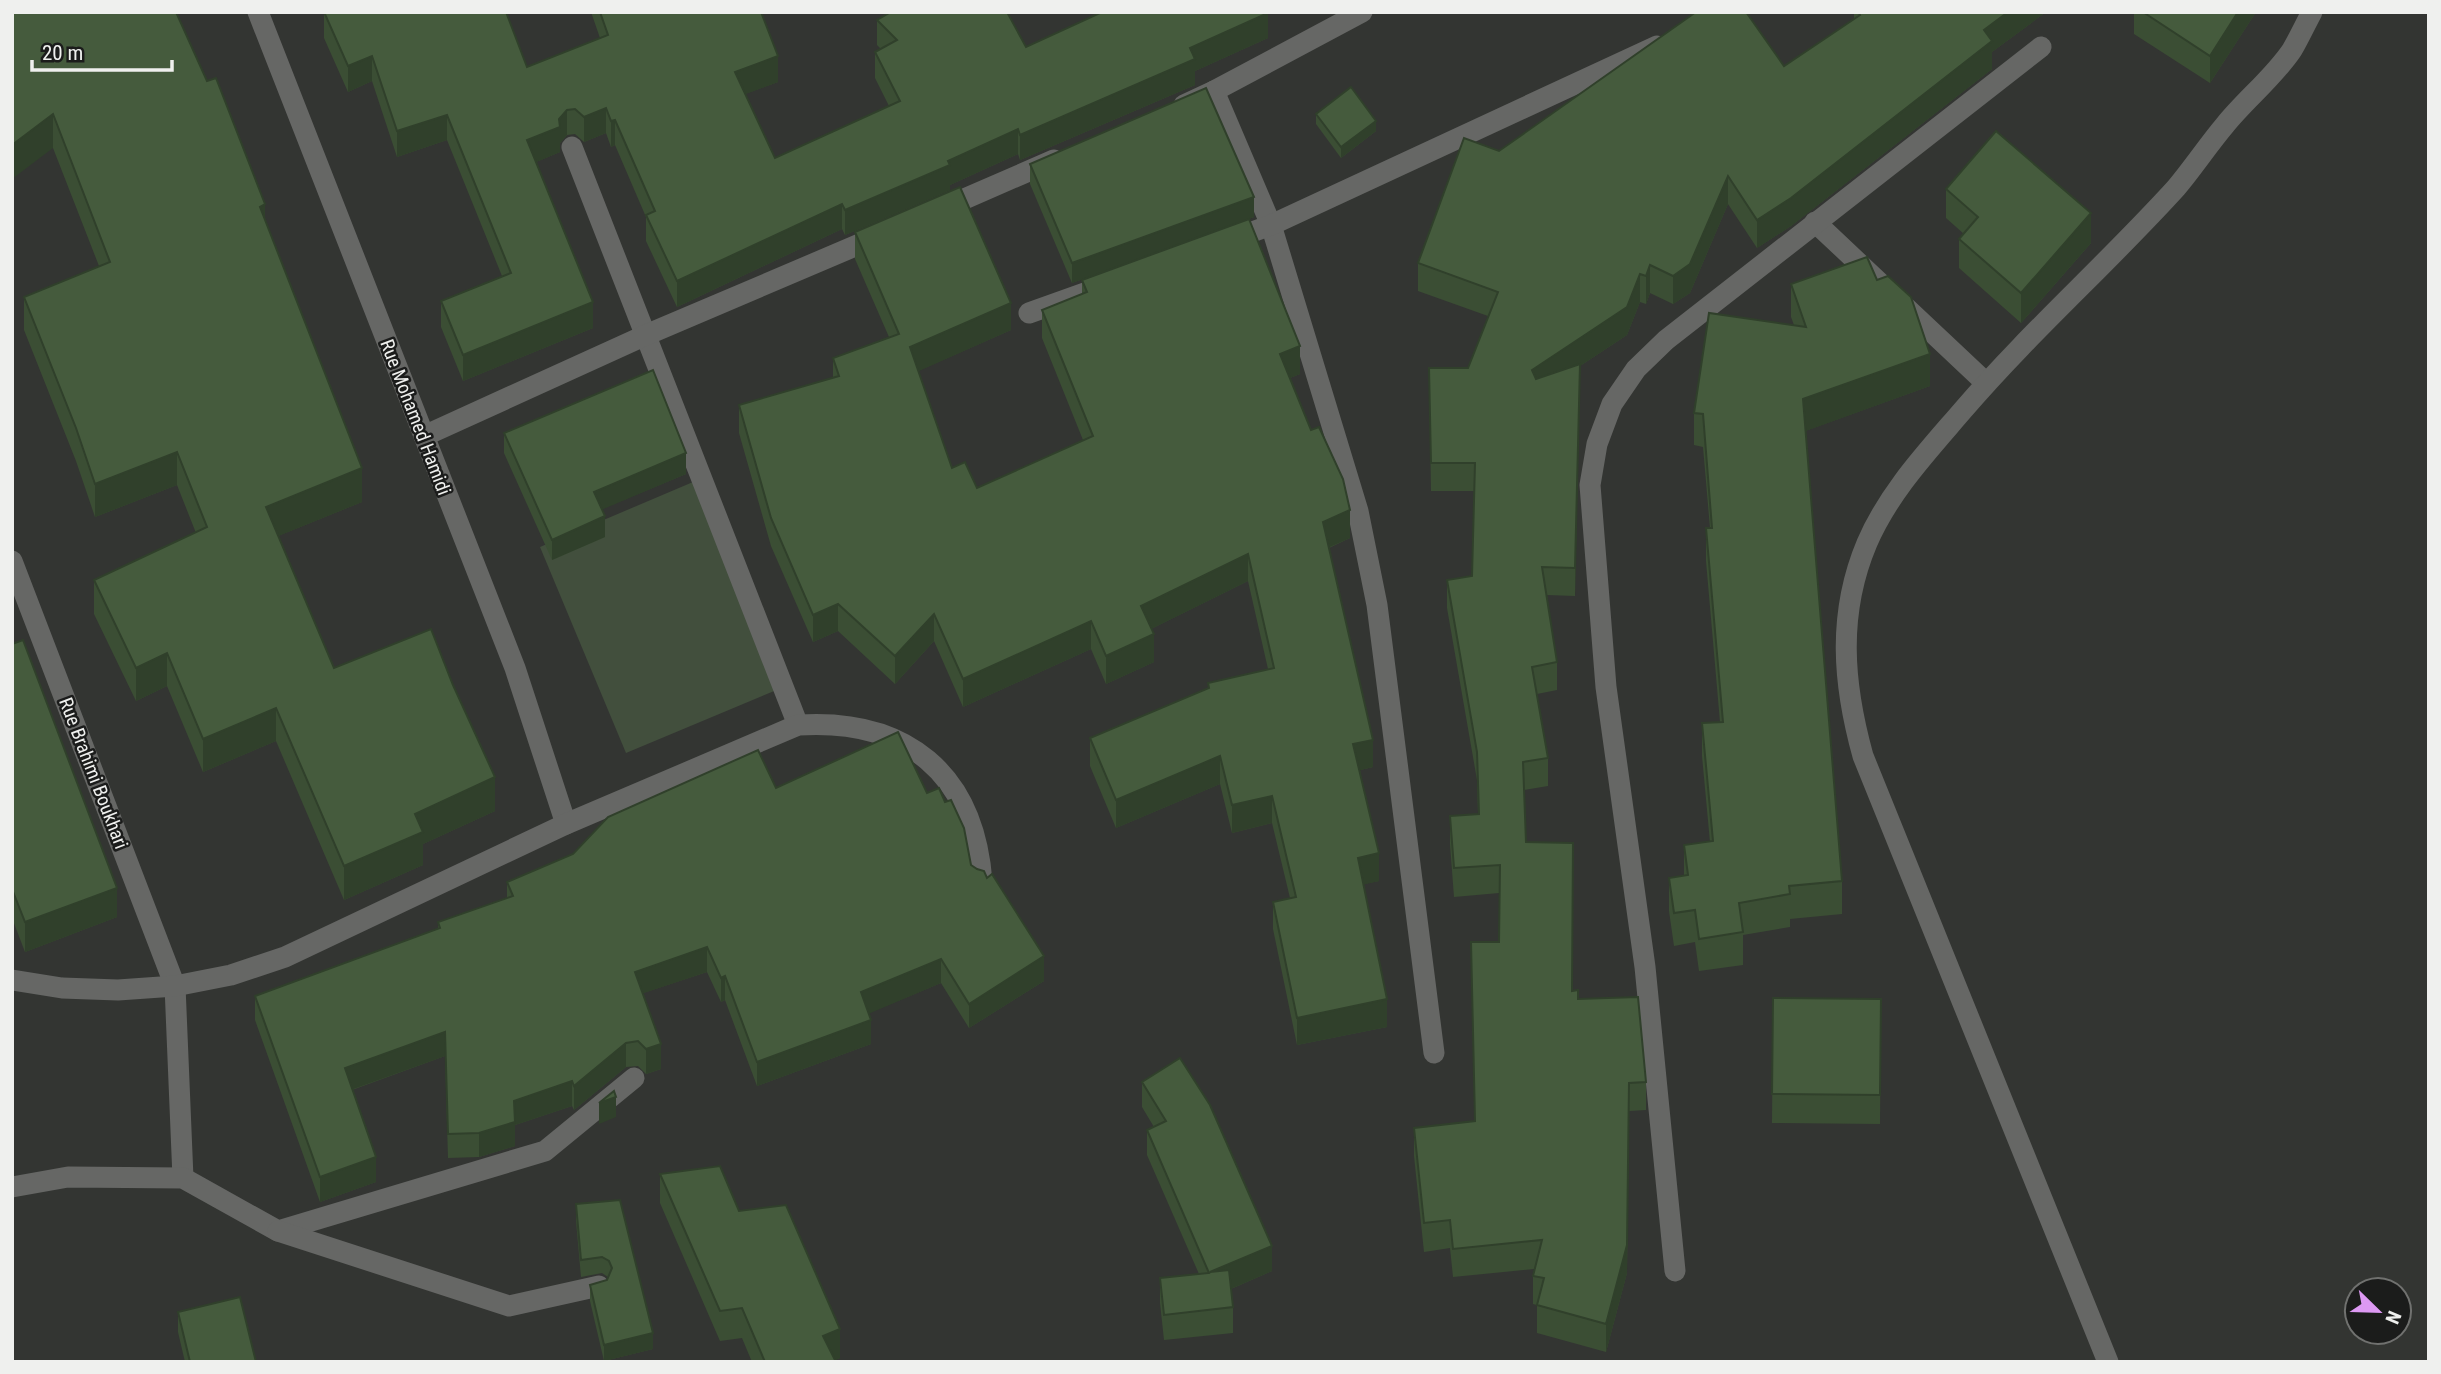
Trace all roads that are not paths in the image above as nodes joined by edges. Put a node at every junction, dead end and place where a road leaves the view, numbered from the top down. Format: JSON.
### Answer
{"nodes":[{"id":1,"x":258,"y":12,"type":"edge"},
{"id":2,"x":1362,"y":12,"type":"edge"},
{"id":3,"x":2312,"y":12,"type":"edge"},
{"id":4,"x":1662,"y":43,"type":"edge"},
{"id":5,"x":2042,"y":47,"type":"dead end"},
{"id":6,"x":1214,"y":91,"type":"junction"},
{"id":7,"x":1164,"y":113,"type":"edge"},
{"id":8,"x":572,"y":147,"type":"dead end"},
{"id":9,"x":1076,"y":151,"type":"edge"},
{"id":10,"x":924,"y":216,"type":"edge"},
{"id":11,"x":1815,"y":222,"type":"junction"},
{"id":12,"x":1271,"y":225,"type":"junction"},
{"id":13,"x":899,"y":227,"type":"edge"},
{"id":14,"x":1208,"y":249,"type":"edge"},
{"id":15,"x":1118,"y":281,"type":"edge"},
{"id":16,"x":1030,"y":313,"type":"dead end"},
{"id":17,"x":646,"y":335,"type":"junction"},
{"id":18,"x":1986,"y":383,"type":"junction"},
{"id":19,"x":424,"y":436,"type":"junction"},
{"id":20,"x":12,"y":561,"type":"edge"},
{"id":21,"x":798,"y":725,"type":"junction"},
{"id":22,"x":566,"y":824,"type":"junction"},
{"id":23,"x":982,"y":882,"type":"edge"},
{"id":24,"x":12,"y":980,"type":"edge"},
{"id":25,"x":175,"y":986,"type":"junction"},
{"id":26,"x":1434,"y":1053,"type":"dead end"},
{"id":27,"x":634,"y":1078,"type":"dead end"},
{"id":28,"x":183,"y":1178,"type":"junction"},
{"id":29,"x":12,"y":1187,"type":"edge"},
{"id":30,"x":278,"y":1231,"type":"junction"},
{"id":31,"x":1675,"y":1271,"type":"dead end"},
{"id":32,"x":599,"y":1286,"type":"edge"},
{"id":33,"x":2108,"y":1362,"type":"edge"}],
"edges":[{"from":1,"to":19,"type":"street","name":"Rue Mohamed Hamidi"},
{"from":2,"to":6,"type":"street"},
{"from":3,"to":18,"type":"street"},
{"from":4,"to":12,"type":"street"},
{"from":5,"to":11,"type":"street"},
{"from":6,"to":7,"type":"street"},
{"from":6,"to":12,"type":"street"},
{"from":8,"to":17,"type":"street"},
{"from":9,"to":10,"type":"street"},
{"from":11,"to":18,"type":"street"},
{"from":11,"to":31,"type":"street"},
{"from":12,"to":14,"type":"street"},
{"from":12,"to":26,"type":"street"},
{"from":13,"to":17,"type":"street"},
{"from":15,"to":16,"type":"street"},
{"from":17,"to":19,"type":"street"},
{"from":17,"to":21,"type":"street"},
{"from":18,"to":33,"type":"street"},
{"from":19,"to":22,"type":"street","name":"Rue Mohamed Hamidi"},
{"from":20,"to":25,"type":"street","name":"Rue Brahimi Boukhari"},
{"from":21,"to":22,"type":"street"},
{"from":21,"to":23,"type":"street"},
{"from":22,"to":25,"type":"street"},
{"from":24,"to":25,"type":"street"},
{"from":25,"to":28,"type":"street","name":"Rue Brahimi Boukhari"},
{"from":27,"to":30,"type":"street"},
{"from":28,"to":29,"type":"street"},
{"from":28,"to":30,"type":"street"},
{"from":30,"to":32,"type":"street"}]}
